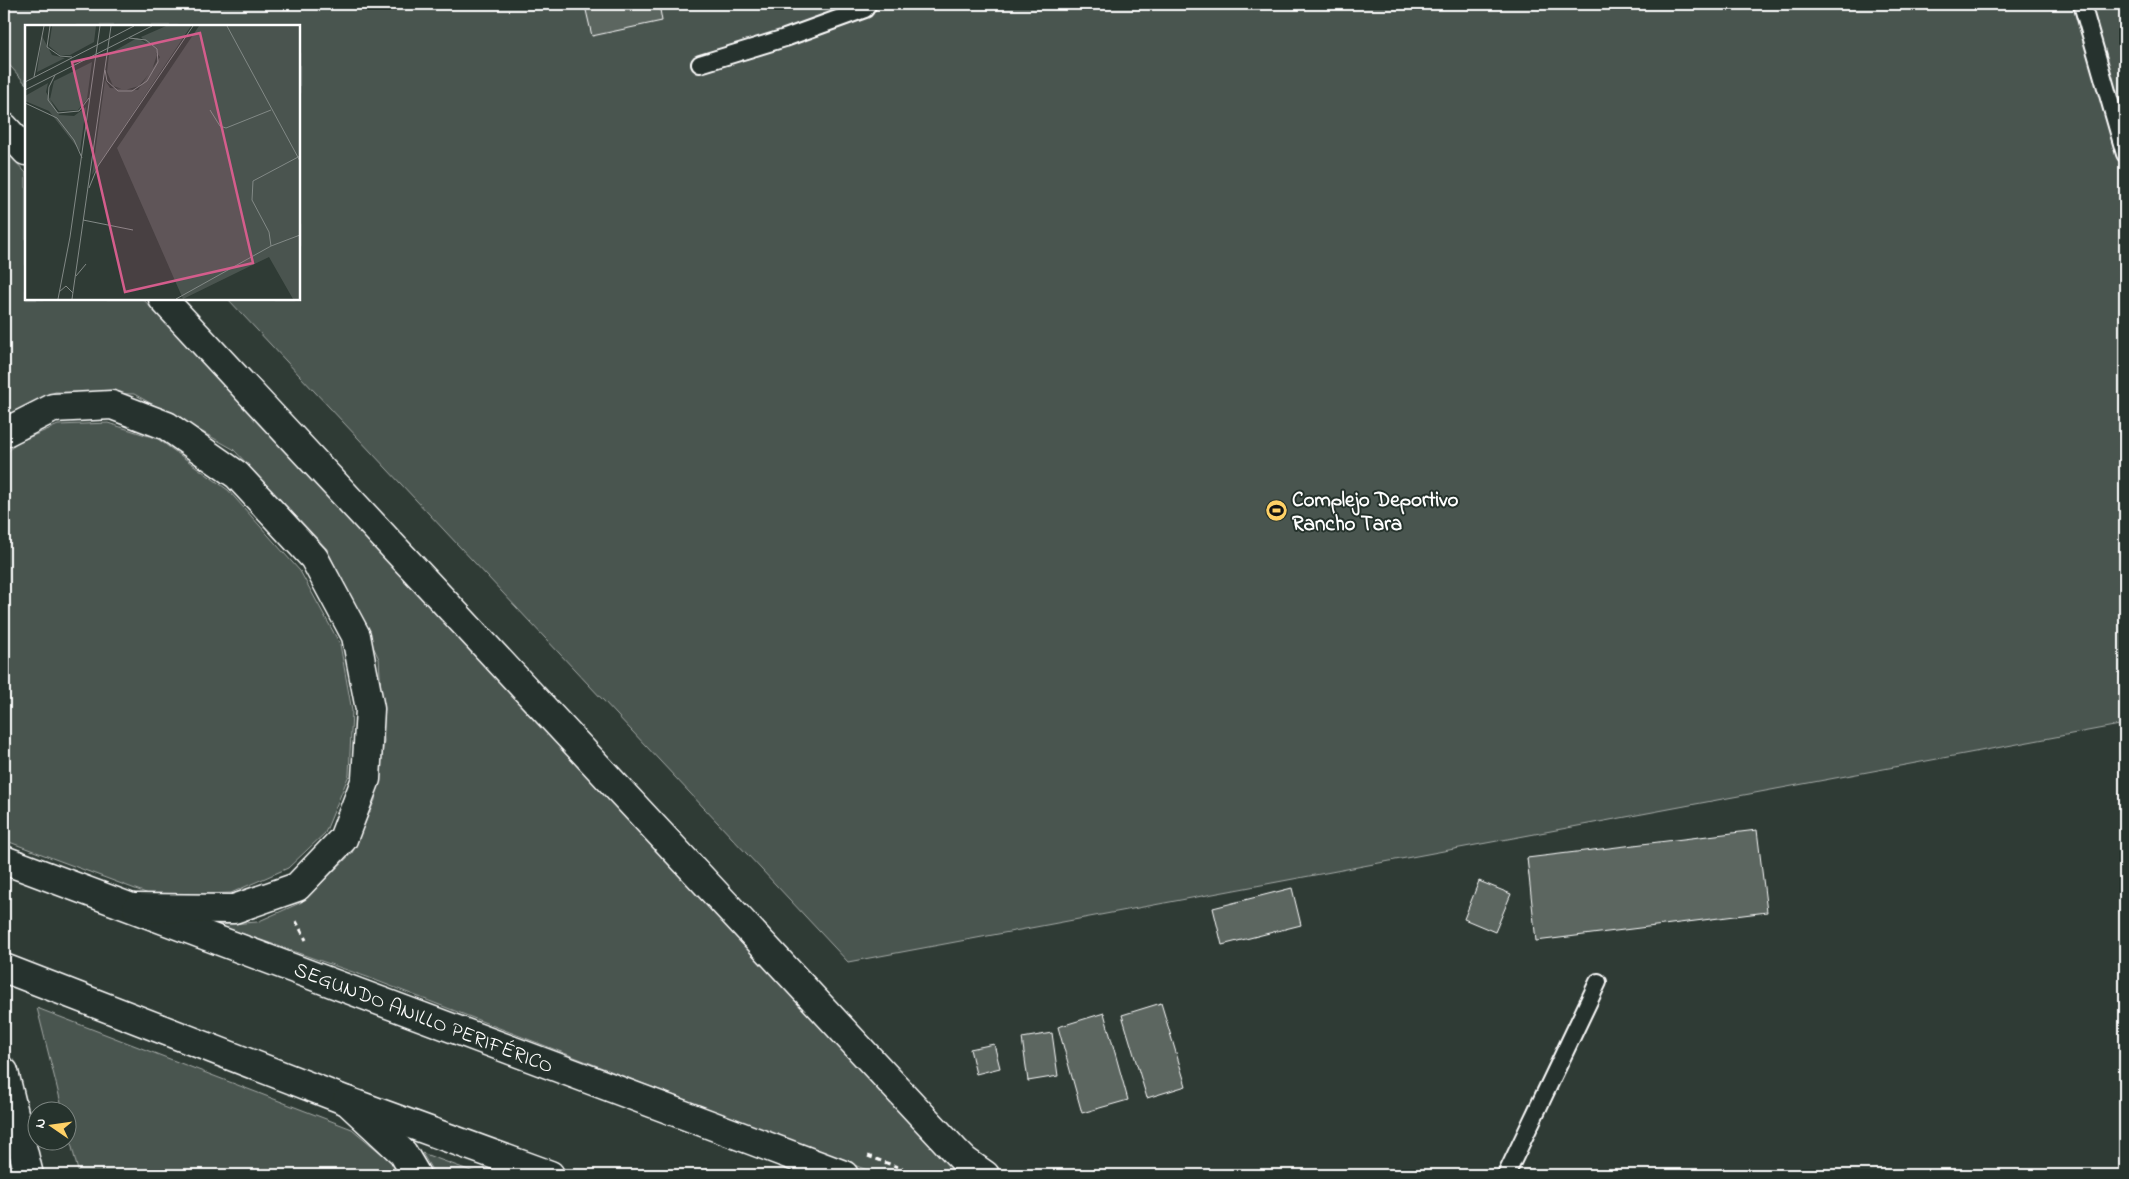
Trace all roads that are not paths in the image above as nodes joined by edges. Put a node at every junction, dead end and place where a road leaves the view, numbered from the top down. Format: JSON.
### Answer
{"nodes":[{"id":1,"x":868,"y":4,"type":"edge"},
{"id":2,"x":2082,"y":4,"type":"edge"},
{"id":3,"x":700,"y":64,"type":"dead end"},
{"id":4,"x":4,"y":127,"type":"edge"},
{"id":5,"x":25,"y":150,"type":"edge"},
{"id":6,"x":2125,"y":154,"type":"edge"},
{"id":7,"x":164,"y":300,"type":"edge"},
{"id":8,"x":4,"y":433,"type":"edge"},
{"id":9,"x":4,"y":860,"type":"edge"},
{"id":10,"x":137,"y":908,"type":"junction"},
{"id":11,"x":4,"y":968,"type":"edge"},
{"id":12,"x":1598,"y":982,"type":"dead end"},
{"id":13,"x":4,"y":1072,"type":"edge"},
{"id":14,"x":347,"y":1101,"type":"junction"},
{"id":15,"x":29,"y":1175,"type":"edge"},
{"id":16,"x":416,"y":1175,"type":"edge"},
{"id":17,"x":550,"y":1175,"type":"edge"},
{"id":18,"x":844,"y":1175,"type":"edge"},
{"id":19,"x":985,"y":1175,"type":"edge"},
{"id":20,"x":1506,"y":1175,"type":"edge"}],
"edges":[{"from":1,"to":3,"type":"lane"},
{"from":2,"to":6,"type":"lane"},
{"from":4,"to":5,"type":"main road"},
{"from":7,"to":19,"type":"main road"},
{"from":8,"to":10,"type":"main road"},
{"from":9,"to":10,"type":"main road","name":"SEGUNDO ANILLO PERIFÉRICO"},
{"from":10,"to":18,"type":"main road","name":"SEGUNDO ANILLO PERIFÉRICO"},
{"from":11,"to":14,"type":"main road"},
{"from":12,"to":20,"type":"lane"},
{"from":13,"to":15,"type":"main road"},
{"from":14,"to":16,"type":"main road"},
{"from":14,"to":17,"type":"main road"}]}
